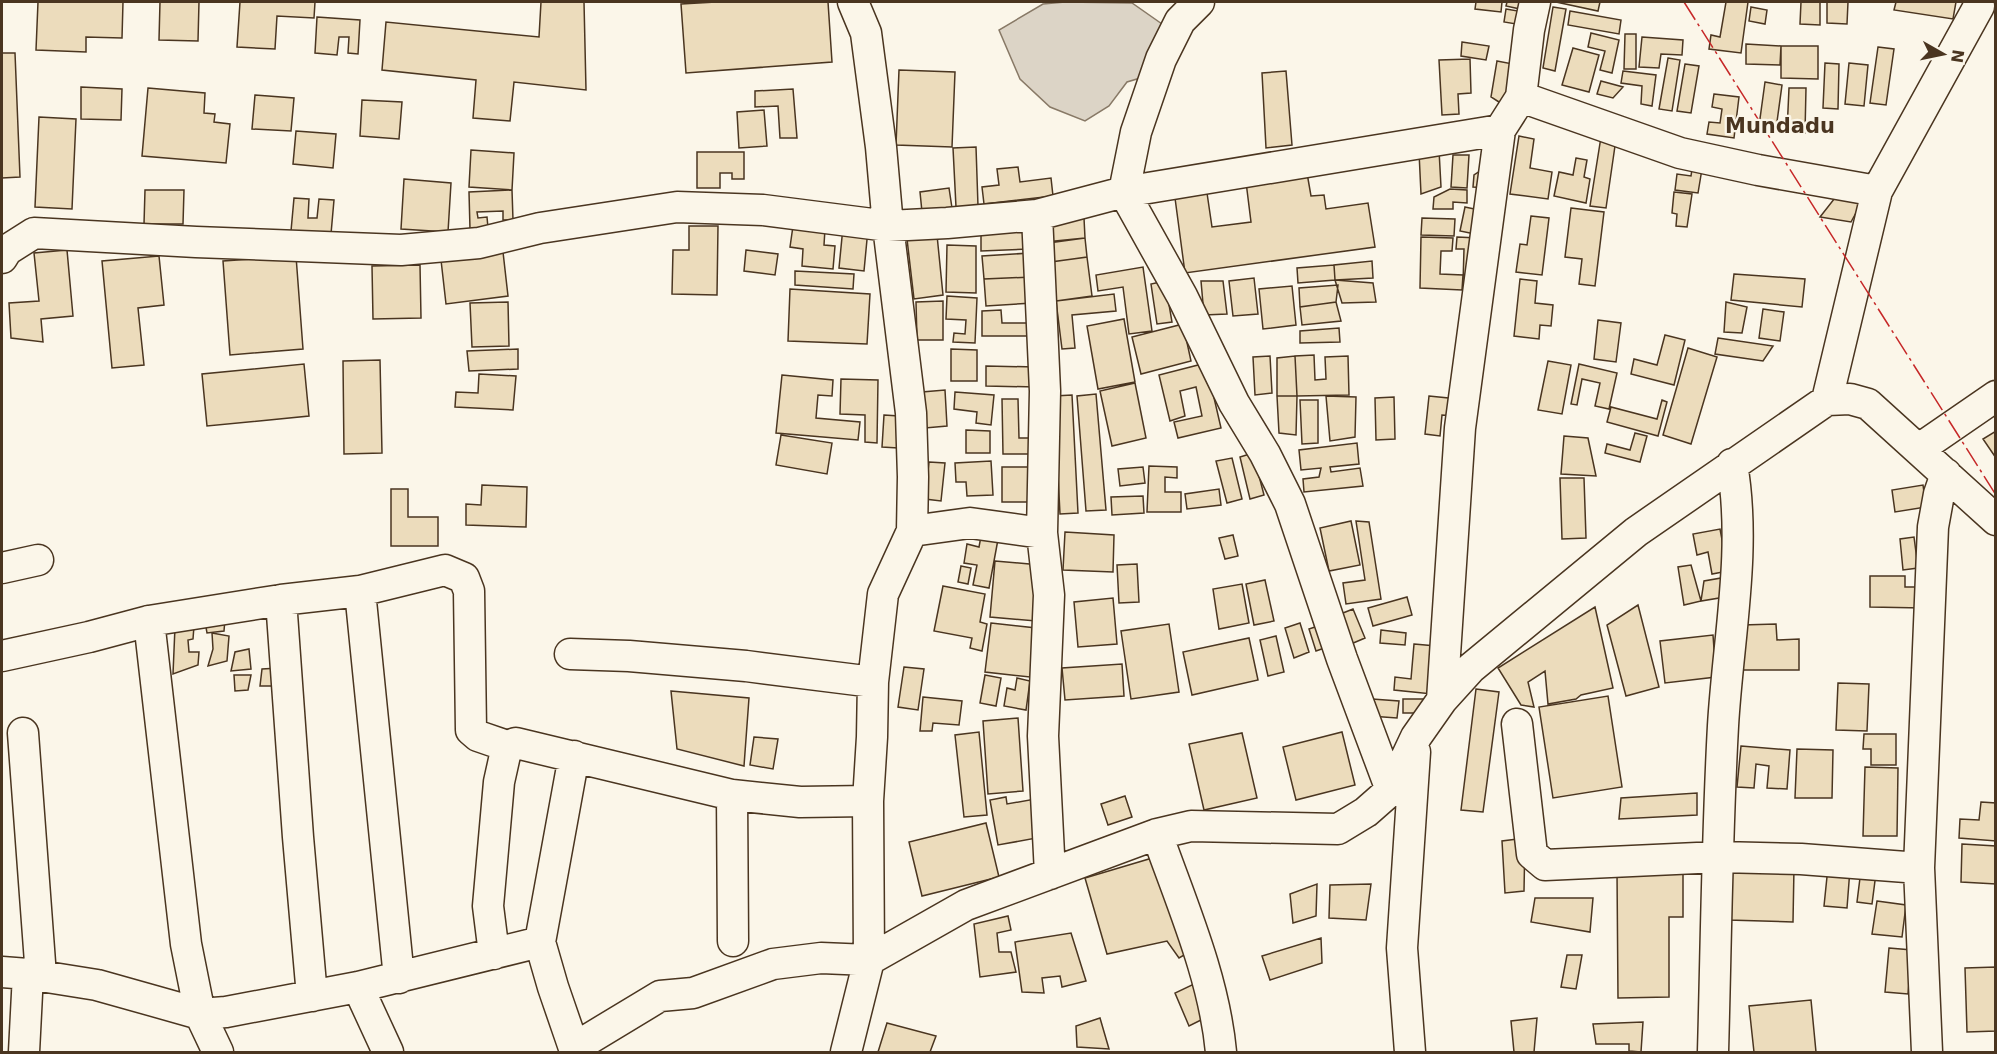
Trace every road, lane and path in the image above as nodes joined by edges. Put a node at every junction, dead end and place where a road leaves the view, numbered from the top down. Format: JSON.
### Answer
{"nodes":[{"id":1,"x":853,"y":2,"type":"edge"},
{"id":2,"x":1199,"y":2,"type":"edge"},
{"id":3,"x":1535,"y":2,"type":"edge"},
{"id":4,"x":1983,"y":12,"type":"edge"},
{"id":5,"x":1521,"y":97,"type":"junction"},
{"id":6,"x":1500,"y":130,"type":"junction"},
{"id":7,"x":1877,"y":191,"type":"junction"},
{"id":8,"x":1124,"y":192,"type":"junction"},
{"id":9,"x":1036,"y":215,"type":"junction"},
{"id":10,"x":888,"y":226,"type":"junction"},
{"id":11,"x":2,"y":258,"type":"edge"},
{"id":12,"x":1995,"y":396,"type":"edge"},
{"id":13,"x":1827,"y":400,"type":"junction"},
{"id":14,"x":1919,"y":449,"type":"junction"},
{"id":15,"x":1732,"y":464,"type":"junction"},
{"id":16,"x":1946,"y":474,"type":"junction"},
{"id":17,"x":1995,"y":520,"type":"edge"},
{"id":18,"x":912,"y":531,"type":"junction"},
{"id":19,"x":1041,"y":533,"type":"junction"},
{"id":20,"x":38,"y":560,"type":"dead end"},
{"id":21,"x":2,"y":568,"type":"edge"},
{"id":22,"x":360,"y":591,"type":"junction"},
{"id":23,"x":281,"y":600,"type":"junction"},
{"id":24,"x":149,"y":621,"type":"junction"},
{"id":25,"x":570,"y":654,"type":"dead end"},
{"id":26,"x":2,"y":656,"type":"edge"},
{"id":27,"x":873,"y":682,"type":"junction"},
{"id":28,"x":1442,"y":700,"type":"junction"},
{"id":29,"x":1517,"y":724,"type":"dead end"},
{"id":30,"x":23,"y":733,"type":"dead end"},
{"id":31,"x":1416,"y":737,"type":"junction"},
{"id":32,"x":507,"y":746,"type":"junction"},
{"id":33,"x":574,"y":756,"type":"junction"},
{"id":34,"x":1390,"y":789,"type":"junction"},
{"id":35,"x":732,"y":795,"type":"junction"},
{"id":36,"x":868,"y":801,"type":"junction"},
{"id":37,"x":1157,"y":834,"type":"junction"},
{"id":38,"x":1719,"y":857,"type":"junction"},
{"id":39,"x":1919,"y":868,"type":"junction"},
{"id":40,"x":1050,"y":874,"type":"junction"},
{"id":41,"x":734,"y":941,"type":"dead end"},
{"id":42,"x":540,"y":942,"type":"junction"},
{"id":43,"x":494,"y":954,"type":"junction"},
{"id":44,"x":868,"y":960,"type":"junction"},
{"id":45,"x":23,"y":974,"type":"edge"},
{"id":46,"x":399,"y":978,"type":"junction"},
{"id":47,"x":358,"y":987,"type":"junction"},
{"id":48,"x":312,"y":996,"type":"junction"},
{"id":49,"x":200,"y":1014,"type":"junction"},
{"id":50,"x":570,"y":1050,"type":"edge"},
{"id":51,"x":24,"y":1053,"type":"edge"},
{"id":52,"x":218,"y":1053,"type":"edge"},
{"id":53,"x":388,"y":1053,"type":"edge"},
{"id":54,"x":846,"y":1053,"type":"edge"},
{"id":55,"x":1221,"y":1053,"type":"edge"},
{"id":56,"x":1410,"y":1053,"type":"edge"},
{"id":57,"x":1713,"y":1053,"type":"edge"},
{"id":58,"x":1927,"y":1053,"type":"edge"}],
"edges":[{"from":1,"to":10,"type":"street"},
{"from":2,"to":8,"type":"street"},
{"from":3,"to":5,"type":"street"},
{"from":4,"to":7,"type":"street"},
{"from":5,"to":6,"type":"street"},
{"from":5,"to":7,"type":"street"},
{"from":6,"to":8,"type":"street"},
{"from":6,"to":28,"type":"street"},
{"from":7,"to":13,"type":"street"},
{"from":8,"to":9,"type":"street"},
{"from":8,"to":34,"type":"street"},
{"from":9,"to":10,"type":"street"},
{"from":9,"to":19,"type":"street"},
{"from":10,"to":11,"type":"street"},
{"from":10,"to":18,"type":"street"},
{"from":12,"to":14,"type":"street"},
{"from":13,"to":14,"type":"street"},
{"from":13,"to":15,"type":"street"},
{"from":14,"to":16,"type":"street"},
{"from":15,"to":28,"type":"street"},
{"from":15,"to":38,"type":"street"},
{"from":16,"to":17,"type":"street"},
{"from":16,"to":39,"type":"street"},
{"from":18,"to":19,"type":"street"},
{"from":18,"to":27,"type":"street"},
{"from":19,"to":40,"type":"street"},
{"from":20,"to":21,"type":"street"},
{"from":22,"to":23,"type":"street"},
{"from":22,"to":32,"type":"street"},
{"from":22,"to":46,"type":"street"},
{"from":23,"to":24,"type":"street"},
{"from":23,"to":48,"type":"street"},
{"from":24,"to":26,"type":"street"},
{"from":24,"to":49,"type":"street"},
{"from":25,"to":27,"type":"street"},
{"from":27,"to":36,"type":"street"},
{"from":28,"to":31,"type":"street"},
{"from":29,"to":38,"type":"street"},
{"from":30,"to":45,"type":"street"},
{"from":31,"to":34,"type":"street"},
{"from":31,"to":56,"type":"street"},
{"from":32,"to":33,"type":"street"},
{"from":32,"to":43,"type":"street"},
{"from":33,"to":35,"type":"street"},
{"from":33,"to":42,"type":"street"},
{"from":34,"to":37,"type":"street"},
{"from":35,"to":36,"type":"street"},
{"from":35,"to":41,"type":"street"},
{"from":36,"to":44,"type":"street"},
{"from":37,"to":40,"type":"street"},
{"from":37,"to":55,"type":"street"},
{"from":38,"to":39,"type":"street"},
{"from":38,"to":57,"type":"street"},
{"from":39,"to":58,"type":"street"},
{"from":40,"to":44,"type":"street"},
{"from":42,"to":43,"type":"street"},
{"from":42,"to":50,"type":"street"},
{"from":43,"to":46,"type":"street"},
{"from":44,"to":50,"type":"street"},
{"from":44,"to":54,"type":"street"},
{"from":45,"to":49,"type":"street"},
{"from":45,"to":51,"type":"street"},
{"from":46,"to":47,"type":"street"},
{"from":47,"to":48,"type":"street"},
{"from":47,"to":53,"type":"street"},
{"from":48,"to":49,"type":"street"},
{"from":49,"to":52,"type":"street"}]}
